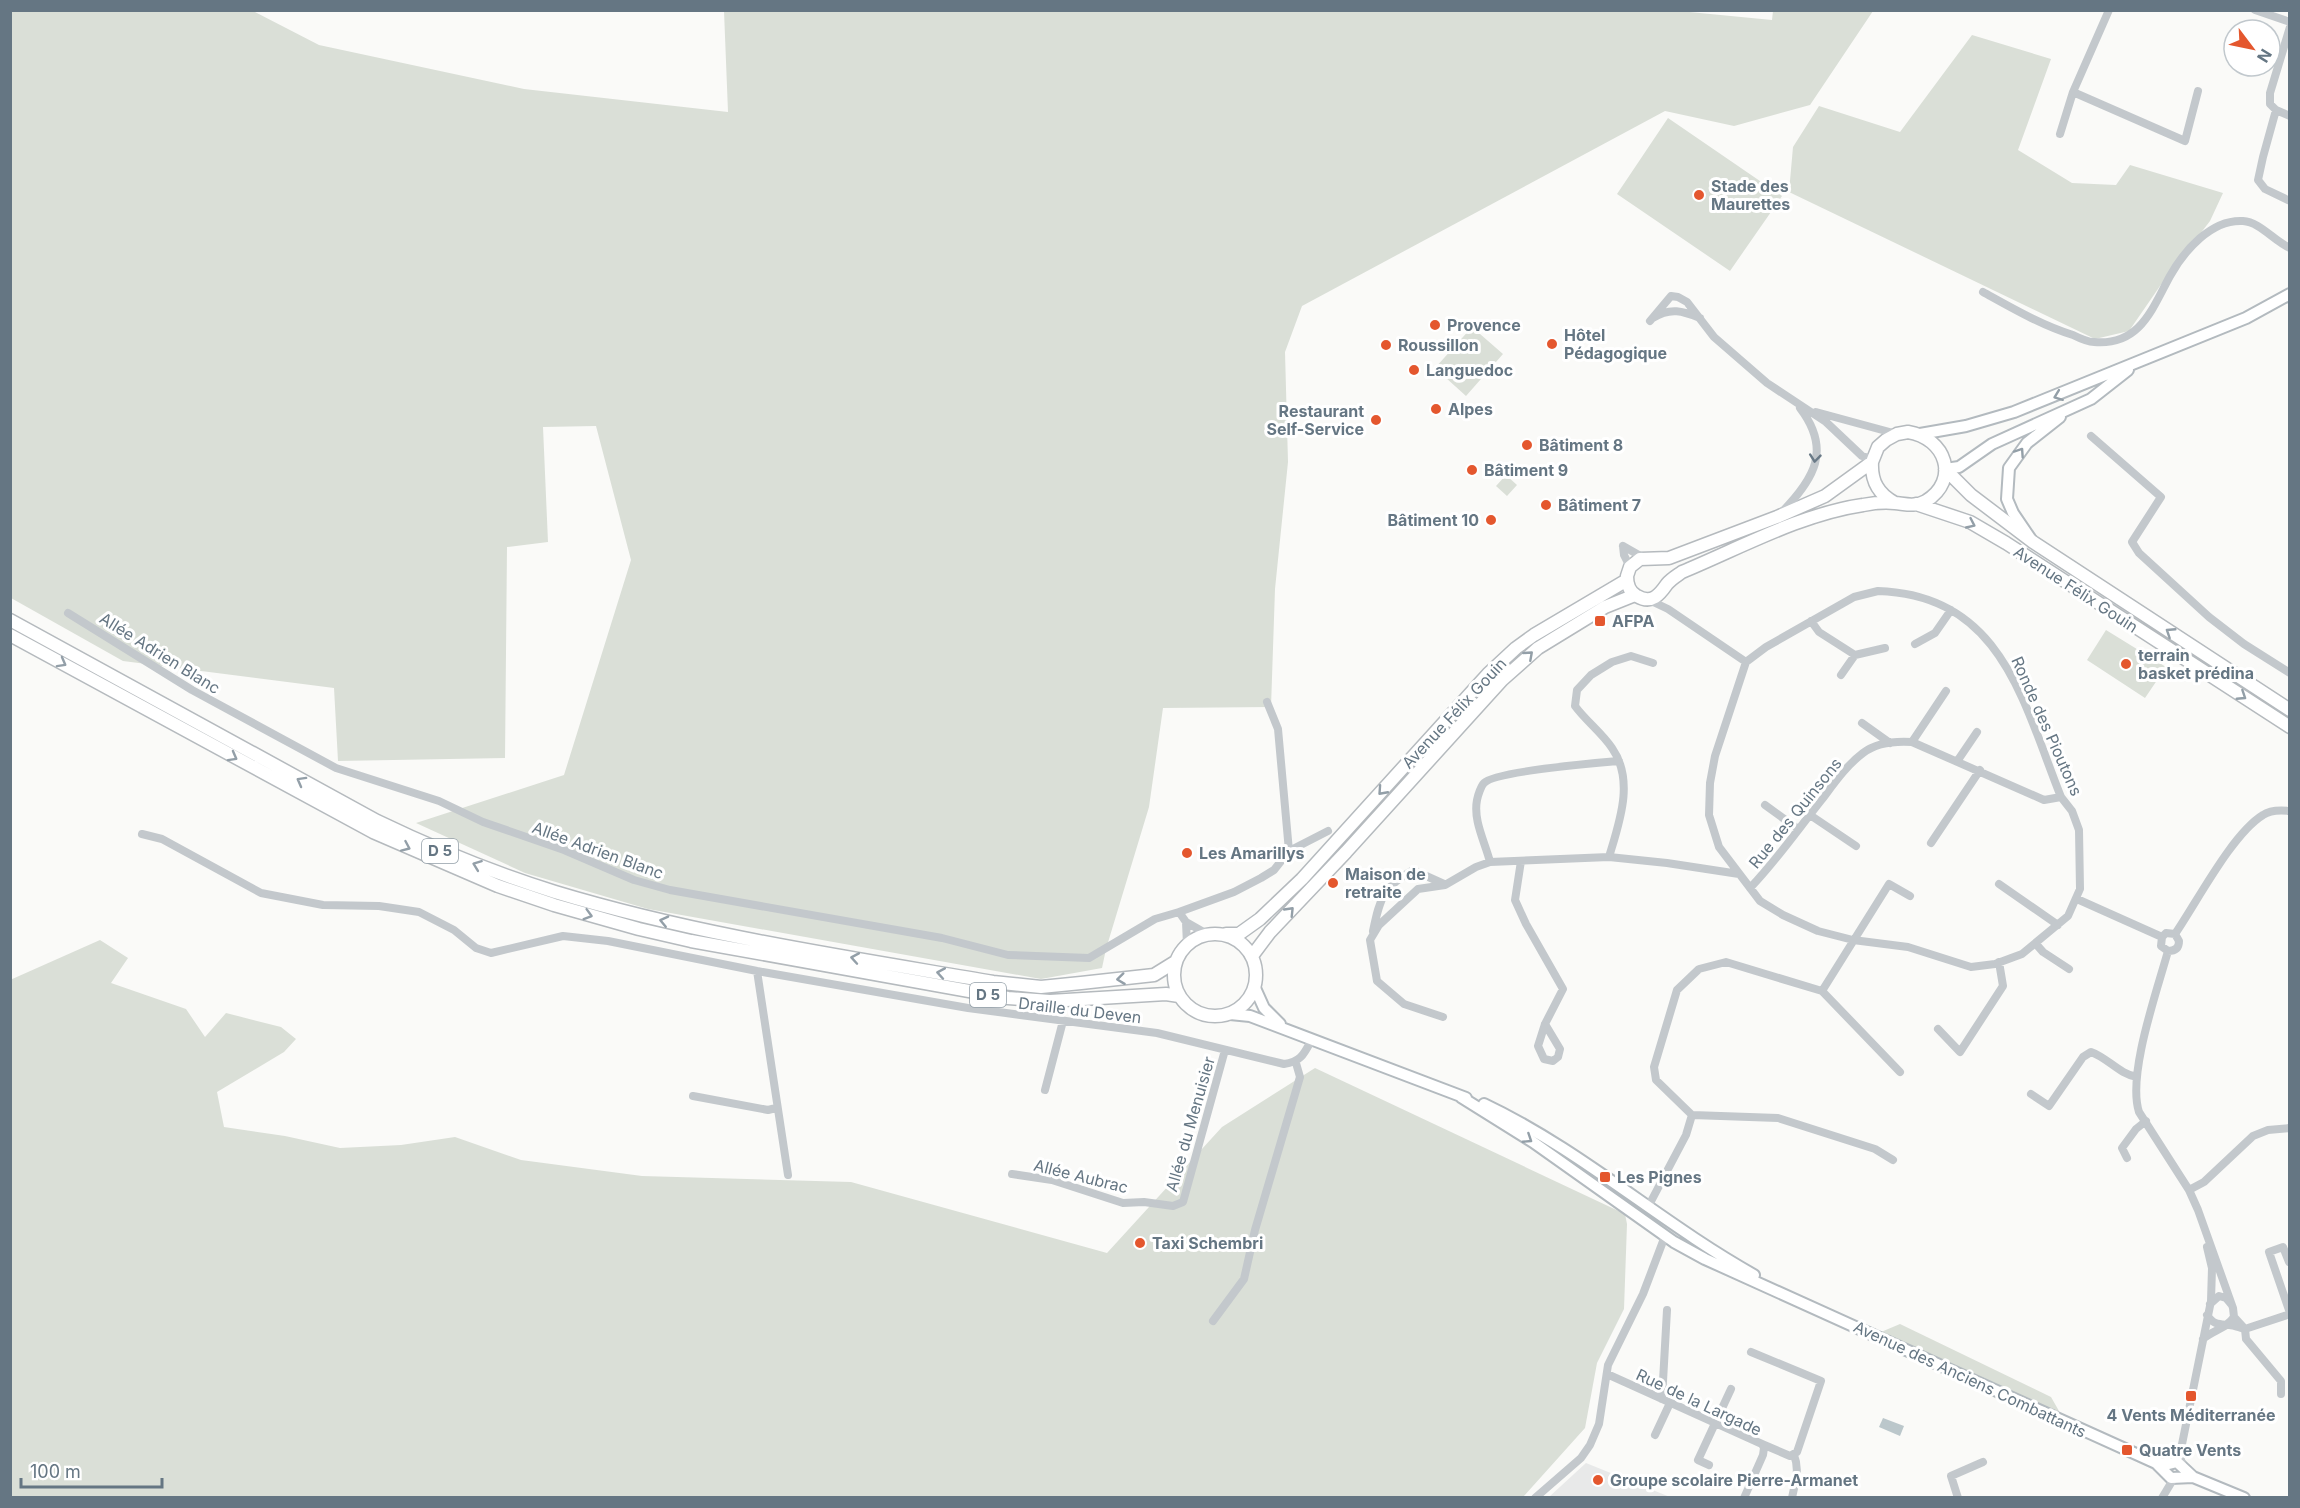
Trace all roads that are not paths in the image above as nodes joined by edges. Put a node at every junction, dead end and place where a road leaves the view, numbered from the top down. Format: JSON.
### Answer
{"nodes":[{"id":1,"x":2109,"y":10,"type":"edge"},
{"id":2,"x":2255,"y":10,"type":"edge"},
{"id":3,"x":2270,"y":13,"type":"edge"},
{"id":4,"x":2289,"y":22,"type":"edge"},
{"id":5,"x":2289,"y":27,"type":"edge"},
{"id":6,"x":2198,"y":91,"type":"dead end"},
{"id":7,"x":2073,"y":92,"type":"junction"},
{"id":8,"x":2276,"y":110,"type":"junction"},
{"id":9,"x":2289,"y":116,"type":"edge"},
{"id":10,"x":2060,"y":134,"type":"dead end"},
{"id":11,"x":2289,"y":201,"type":"edge"},
{"id":12,"x":2289,"y":248,"type":"edge"},
{"id":13,"x":1983,"y":292,"type":"dead end"},
{"id":14,"x":2289,"y":294,"type":"edge"},
{"id":15,"x":1700,"y":318,"type":"junction"},
{"id":16,"x":2139,"y":362,"type":"junction"},
{"id":17,"x":1798,"y":405,"type":"junction"},
{"id":18,"x":2070,"y":410,"type":"junction"},
{"id":19,"x":1897,"y":434,"type":"junction"},
{"id":20,"x":1920,"y":434,"type":"junction"},
{"id":21,"x":2091,"y":436,"type":"dead end"},
{"id":22,"x":1872,"y":461,"type":"junction"},
{"id":23,"x":1945,"y":469,"type":"junction"},
{"id":24,"x":1895,"y":503,"type":"junction"},
{"id":25,"x":1916,"y":504,"type":"junction"},
{"id":26,"x":1777,"y":517,"type":"junction"},
{"id":27,"x":2033,"y":542,"type":"junction"},
{"id":28,"x":1650,"y":558,"type":"junction"},
{"id":29,"x":1630,"y":567,"type":"junction"},
{"id":30,"x":1627,"y":580,"type":"junction"},
{"id":31,"x":1665,"y":588,"type":"junction"},
{"id":32,"x":1635,"y":595,"type":"junction"},
{"id":33,"x":1648,"y":599,"type":"junction"},
{"id":34,"x":1668,"y":609,"type":"junction"},
{"id":35,"x":1952,"y":610,"type":"junction"},
{"id":36,"x":68,"y":613,"type":"dead end"},
{"id":37,"x":10,"y":620,"type":"edge"},
{"id":38,"x":1811,"y":621,"type":"junction"},
{"id":39,"x":10,"y":635,"type":"edge"},
{"id":40,"x":1915,"y":644,"type":"dead end"},
{"id":41,"x":1885,"y":648,"type":"dead end"},
{"id":42,"x":1855,"y":655,"type":"junction"},
{"id":43,"x":1746,"y":662,"type":"junction"},
{"id":44,"x":1653,"y":663,"type":"dead end"},
{"id":45,"x":2289,"y":673,"type":"edge"},
{"id":46,"x":1841,"y":675,"type":"dead end"},
{"id":47,"x":1946,"y":691,"type":"dead end"},
{"id":48,"x":1267,"y":702,"type":"dead end"},
{"id":49,"x":2289,"y":710,"type":"edge"},
{"id":50,"x":1862,"y":723,"type":"dead end"},
{"id":51,"x":2289,"y":727,"type":"edge"},
{"id":52,"x":1977,"y":732,"type":"dead end"},
{"id":53,"x":1912,"y":742,"type":"junction"},
{"id":54,"x":1890,"y":743,"type":"junction"},
{"id":55,"x":1958,"y":760,"type":"junction"},
{"id":56,"x":1619,"y":761,"type":"junction"},
{"id":57,"x":1980,"y":770,"type":"junction"},
{"id":58,"x":2061,"y":796,"type":"junction"},
{"id":59,"x":1765,"y":805,"type":"dead end"},
{"id":60,"x":2289,"y":811,"type":"edge"},
{"id":61,"x":1810,"y":815,"type":"junction"},
{"id":62,"x":1798,"y":830,"type":"junction"},
{"id":63,"x":1328,"y":831,"type":"dead end"},
{"id":64,"x":142,"y":834,"type":"dead end"},
{"id":65,"x":1931,"y":843,"type":"dead end"},
{"id":66,"x":1856,"y":846,"type":"dead end"},
{"id":67,"x":1289,"y":851,"type":"junction"},
{"id":68,"x":1609,"y":857,"type":"junction"},
{"id":69,"x":1521,"y":861,"type":"junction"},
{"id":70,"x":1490,"y":862,"type":"junction"},
{"id":71,"x":1738,"y":874,"type":"junction"},
{"id":72,"x":1999,"y":884,"type":"dead end"},
{"id":73,"x":1445,"y":885,"type":"junction"},
{"id":74,"x":1750,"y":888,"type":"junction"},
{"id":75,"x":1910,"y":896,"type":"dead end"},
{"id":76,"x":2077,"y":899,"type":"junction"},
{"id":77,"x":1179,"y":912,"type":"junction"},
{"id":78,"x":1186,"y":922,"type":"junction"},
{"id":79,"x":2058,"y":925,"type":"junction"},
{"id":80,"x":1207,"y":934,"type":"junction"},
{"id":81,"x":1226,"y":934,"type":"junction"},
{"id":82,"x":2175,"y":934,"type":"junction"},
{"id":83,"x":1372,"y":935,"type":"junction"},
{"id":84,"x":2162,"y":938,"type":"junction"},
{"id":85,"x":1853,"y":940,"type":"junction"},
{"id":86,"x":2036,"y":944,"type":"junction"},
{"id":87,"x":1187,"y":945,"type":"junction"},
{"id":88,"x":2168,"y":951,"type":"junction"},
{"id":89,"x":1252,"y":956,"type":"junction"},
{"id":90,"x":1176,"y":962,"type":"junction"},
{"id":91,"x":1999,"y":962,"type":"junction"},
{"id":92,"x":2069,"y":969,"type":"dead end"},
{"id":93,"x":757,"y":971,"type":"junction"},
{"id":94,"x":1254,"y":988,"type":"junction"},
{"id":95,"x":1822,"y":991,"type":"junction"},
{"id":96,"x":1179,"y":996,"type":"junction"},
{"id":97,"x":1230,"y":1014,"type":"junction"},
{"id":98,"x":1443,"y":1017,"type":"dead end"},
{"id":99,"x":1063,"y":1021,"type":"junction"},
{"id":100,"x":1545,"y":1024,"type":"dead end"},
{"id":101,"x":1285,"y":1029,"type":"junction"},
{"id":102,"x":1938,"y":1029,"type":"dead end"},
{"id":103,"x":1312,"y":1039,"type":"junction"},
{"id":104,"x":1225,"y":1050,"type":"junction"},
{"id":105,"x":1296,"y":1063,"type":"junction"},
{"id":106,"x":1899,"y":1072,"type":"dead end"},
{"id":107,"x":2137,"y":1077,"type":"junction"},
{"id":108,"x":1045,"y":1090,"type":"dead end"},
{"id":109,"x":2031,"y":1094,"type":"dead end"},
{"id":110,"x":693,"y":1096,"type":"dead end"},
{"id":111,"x":1461,"y":1097,"type":"junction"},
{"id":112,"x":776,"y":1108,"type":"junction"},
{"id":113,"x":1692,"y":1115,"type":"junction"},
{"id":114,"x":2145,"y":1122,"type":"junction"},
{"id":115,"x":2289,"y":1128,"type":"edge"},
{"id":116,"x":2127,"y":1158,"type":"dead end"},
{"id":117,"x":1893,"y":1160,"type":"dead end"},
{"id":118,"x":1011,"y":1173,"type":"dead end"},
{"id":119,"x":788,"y":1175,"type":"dead end"},
{"id":120,"x":2189,"y":1190,"type":"junction"},
{"id":121,"x":1144,"y":1202,"type":"joint"},
{"id":122,"x":1647,"y":1206,"type":"junction"},
{"id":123,"x":2198,"y":1210,"type":"junction"},
{"id":124,"x":1640,"y":1218,"type":"junction"},
{"id":125,"x":1683,"y":1231,"type":"junction"},
{"id":126,"x":1665,"y":1236,"type":"junction"},
{"id":127,"x":1674,"y":1242,"type":"junction"},
{"id":128,"x":2289,"y":1262,"type":"edge"},
{"id":129,"x":1785,"y":1294,"type":"junction"},
{"id":130,"x":2210,"y":1304,"type":"junction"},
{"id":131,"x":2232,"y":1305,"type":"junction"},
{"id":132,"x":1666,"y":1310,"type":"dead end"},
{"id":133,"x":2289,"y":1313,"type":"edge"},
{"id":134,"x":2206,"y":1315,"type":"junction"},
{"id":135,"x":2234,"y":1317,"type":"junction"},
{"id":136,"x":1213,"y":1321,"type":"dead end"},
{"id":137,"x":2229,"y":1325,"type":"junction"},
{"id":138,"x":2244,"y":1329,"type":"junction"},
{"id":139,"x":2203,"y":1339,"type":"junction"},
{"id":140,"x":1751,"y":1352,"type":"dead end"},
{"id":141,"x":1607,"y":1374,"type":"junction"},
{"id":142,"x":1731,"y":1389,"type":"dead end"},
{"id":143,"x":2281,"y":1394,"type":"dead end"},
{"id":144,"x":1662,"y":1400,"type":"junction"},
{"id":145,"x":1670,"y":1403,"type":"junction"},
{"id":146,"x":1714,"y":1423,"type":"junction"},
{"id":147,"x":1655,"y":1435,"type":"dead end"},
{"id":148,"x":1761,"y":1444,"type":"junction"},
{"id":149,"x":1794,"y":1455,"type":"junction"},
{"id":150,"x":1983,"y":1462,"type":"dead end"},
{"id":151,"x":1709,"y":1465,"type":"dead end"},
{"id":152,"x":2175,"y":1470,"type":"junction"},
{"id":153,"x":1535,"y":1497,"type":"edge"},
{"id":154,"x":1744,"y":1497,"type":"edge"},
{"id":155,"x":1792,"y":1497,"type":"edge"},
{"id":156,"x":1958,"y":1497,"type":"edge"},
{"id":157,"x":2162,"y":1497,"type":"edge"},
{"id":158,"x":2244,"y":1497,"type":"edge"}],
"edges":[{"from":1,"to":7,"type":"street"},
{"from":2,"to":3,"type":"street"},
{"from":3,"to":4,"type":"street"},
{"from":5,"to":8,"type":"street"},
{"from":6,"to":7,"type":"street"},
{"from":7,"to":10,"type":"street"},
{"from":8,"to":9,"type":"street"},
{"from":8,"to":11,"type":"street"},
{"from":12,"to":13,"type":"street"},
{"from":14,"to":16,"type":"main road"},
{"from":15,"to":15,"type":"street"},
{"from":15,"to":17,"type":"street"},
{"from":16,"to":18,"type":"main road"},
{"from":16,"to":20,"type":"main road","one_way":true},
{"from":17,"to":19,"type":"street"},
{"from":17,"to":22,"type":"street"},
{"from":17,"to":26,"type":"street","one_way":true},
{"from":18,"to":23,"type":"main road"},
{"from":27,"to":18,"type":"main road","one_way":true},
{"from":19,"to":20,"type":"main road"},
{"from":19,"to":22,"type":"main road"},
{"from":20,"to":23,"type":"main road","name":"Avenue Félix Gouin"},
{"from":21,"to":45,"type":"street"},
{"from":22,"to":24,"type":"main road"},
{"from":22,"to":26,"type":"main road"},
{"from":23,"to":25,"type":"main road"},
{"from":23,"to":27,"type":"main road","name":"Avenue Félix Gouin"},
{"from":24,"to":25,"type":"main road","name":"Avenue Félix Gouin"},
{"from":24,"to":31,"type":"main road","name":"Avenue Félix Gouin"},
{"from":25,"to":51,"type":"main road","name":"Avenue Félix Gouin","one_way":true},
{"from":26,"to":28,"type":"main road"},
{"from":49,"to":27,"type":"main road","name":"Avenue Félix Gouin","one_way":true},
{"from":28,"to":29,"type":"main road"},
{"from":28,"to":29,"type":"street"},
{"from":28,"to":31,"type":"main road"},
{"from":29,"to":30,"type":"main road"},
{"from":30,"to":32,"type":"main road"},
{"from":30,"to":81,"type":"main road","name":"Avenue Félix Gouin","one_way":true},
{"from":31,"to":33,"type":"main road","name":"Avenue Félix Gouin"},
{"from":31,"to":34,"type":"street"},
{"from":32,"to":33,"type":"main road"},
{"from":89,"to":32,"type":"main road","name":"Avenue Félix Gouin","one_way":true},
{"from":33,"to":34,"type":"street"},
{"from":34,"to":43,"type":"street"},
{"from":35,"to":38,"type":"street","name":"Ronde des Pioutons"},
{"from":35,"to":40,"type":"street"},
{"from":35,"to":58,"type":"street","name":"Ronde des Pioutons"},
{"from":36,"to":77,"type":"street","name":"Allée Adrien Blanc"},
{"from":90,"to":37,"type":"main road","number":"D 5","one_way":true},
{"from":38,"to":42,"type":"street"},
{"from":38,"to":43,"type":"street","name":"Ronde des Pioutons"},
{"from":39,"to":96,"type":"main road","number":"D 5","one_way":true},
{"from":41,"to":42,"type":"street"},
{"from":42,"to":46,"type":"street"},
{"from":43,"to":71,"type":"street","name":"Ronde des Pioutons"},
{"from":44,"to":56,"type":"street"},
{"from":47,"to":53,"type":"street"},
{"from":48,"to":67,"type":"street"},
{"from":50,"to":54,"type":"street"},
{"from":52,"to":55,"type":"street"},
{"from":53,"to":54,"type":"street","name":"Rue des Quinsons"},
{"from":53,"to":55,"type":"street","name":"Rue des Quinsons"},
{"from":54,"to":61,"type":"street","name":"Rue des Quinsons"},
{"from":55,"to":57,"type":"street","name":"Rue des Quinsons"},
{"from":56,"to":68,"type":"street"},
{"from":56,"to":70,"type":"street"},
{"from":57,"to":58,"type":"street","name":"Rue des Quinsons"},
{"from":57,"to":65,"type":"street"},
{"from":58,"to":76,"type":"street","name":"Ronde des Pioutons"},
{"from":59,"to":62,"type":"street"},
{"from":60,"to":82,"type":"street"},
{"from":61,"to":62,"type":"street","name":"Rue des Quinsons"},
{"from":61,"to":66,"type":"street"},
{"from":62,"to":74,"type":"street","name":"Rue des Quinsons"},
{"from":63,"to":67,"type":"street"},
{"from":64,"to":93,"type":"street","name":"Draille du Deven"},
{"from":67,"to":77,"type":"street","name":"Allée Adrien Blanc"},
{"from":68,"to":69,"type":"street"},
{"from":68,"to":71,"type":"street"},
{"from":69,"to":70,"type":"street"},
{"from":69,"to":100,"type":"street"},
{"from":70,"to":73,"type":"street"},
{"from":71,"to":74,"type":"street","name":"Ronde des Pioutons"},
{"from":72,"to":79,"type":"street"},
{"from":73,"to":83,"type":"street"},
{"from":73,"to":83,"type":"street"},
{"from":74,"to":85,"type":"street","name":"Ronde des Pioutons"},
{"from":75,"to":85,"type":"street"},
{"from":76,"to":79,"type":"street","name":"Ronde des Pioutons"},
{"from":76,"to":84,"type":"street"},
{"from":77,"to":78,"type":"street"},
{"from":78,"to":80,"type":"street"},
{"from":78,"to":87,"type":"street"},
{"from":79,"to":86,"type":"street","name":"Ronde des Pioutons"},
{"from":80,"to":81,"type":"main road"},
{"from":80,"to":87,"type":"main road"},
{"from":81,"to":89,"type":"main road"},
{"from":82,"to":84,"type":"street"},
{"from":82,"to":88,"type":"street"},
{"from":83,"to":98,"type":"street"},
{"from":84,"to":88,"type":"street"},
{"from":85,"to":91,"type":"street","name":"Ronde des Pioutons"},
{"from":85,"to":95,"type":"street"},
{"from":86,"to":91,"type":"street","name":"Ronde des Pioutons"},
{"from":86,"to":92,"type":"street"},
{"from":87,"to":90,"type":"main road"},
{"from":88,"to":107,"type":"street"},
{"from":89,"to":94,"type":"main road"},
{"from":90,"to":96,"type":"main road"},
{"from":91,"to":102,"type":"street"},
{"from":93,"to":99,"type":"street","name":"Draille du Deven"},
{"from":93,"to":112,"type":"street"},
{"from":94,"to":97,"type":"main road"},
{"from":94,"to":101,"type":"main road","name":"Avenue des Anciens Combattants"},
{"from":95,"to":106,"type":"street"},
{"from":95,"to":113,"type":"street"},
{"from":96,"to":97,"type":"main road"},
{"from":97,"to":101,"type":"main road","name":"Avenue des Anciens Combattants"},
{"from":99,"to":104,"type":"street","name":"Draille du Deven"},
{"from":99,"to":108,"type":"street"},
{"from":101,"to":103,"type":"main road","name":"Avenue des Anciens Combattants"},
{"from":103,"to":105,"type":"street"},
{"from":103,"to":111,"type":"main road","name":"Avenue des Anciens Combattants"},
{"from":104,"to":105,"type":"street","name":"Draille du Deven"},
{"from":104,"to":121,"type":"street","name":"Allée du Menuisier"},
{"from":105,"to":136,"type":"street"},
{"from":107,"to":109,"type":"street"},
{"from":107,"to":114,"type":"street"},
{"from":110,"to":112,"type":"street"},
{"from":111,"to":122,"type":"main road","name":"Avenue des Anciens Combattants"},
{"from":111,"to":124,"type":"main road","name":"Avenue des Anciens Combattants","one_way":true},
{"from":112,"to":119,"type":"street"},
{"from":113,"to":117,"type":"street"},
{"from":113,"to":122,"type":"street"},
{"from":114,"to":116,"type":"street"},
{"from":114,"to":120,"type":"street"},
{"from":115,"to":120,"type":"street"},
{"from":118,"to":121,"type":"street","name":"Allée Aubrac"},
{"from":120,"to":123,"type":"street"},
{"from":122,"to":124,"type":"main road"},
{"from":122,"to":125,"type":"main road","name":"Avenue des Anciens Combattants"},
{"from":123,"to":130,"type":"street"},
{"from":123,"to":131,"type":"street"},
{"from":124,"to":126,"type":"main road","name":"Avenue des Anciens Combattants"},
{"from":125,"to":127,"type":"main road"},
{"from":125,"to":129,"type":"main road","name":"Avenue des Anciens Combattants"},
{"from":126,"to":127,"type":"main road","name":"Avenue des Anciens Combattants"},
{"from":126,"to":141,"type":"street"},
{"from":127,"to":129,"type":"main road","name":"Avenue des Anciens Combattants"},
{"from":128,"to":133,"type":"street"},
{"from":129,"to":152,"type":"main road","name":"Avenue des Anciens Combattants"},
{"from":130,"to":131,"type":"street"},
{"from":130,"to":134,"type":"street"},
{"from":131,"to":135,"type":"street"},
{"from":132,"to":144,"type":"street"},
{"from":133,"to":138,"type":"street"},
{"from":134,"to":137,"type":"street"},
{"from":134,"to":139,"type":"street"},
{"from":135,"to":137,"type":"street"},
{"from":135,"to":138,"type":"street"},
{"from":137,"to":138,"type":"street"},
{"from":137,"to":139,"type":"street"},
{"from":138,"to":143,"type":"street"},
{"from":139,"to":152,"type":"street"},
{"from":140,"to":149,"type":"street"},
{"from":141,"to":144,"type":"street","name":"Rue de la Largade"},
{"from":141,"to":153,"type":"street"},
{"from":142,"to":146,"type":"street"},
{"from":144,"to":145,"type":"street","name":"Rue de la Largade"},
{"from":145,"to":146,"type":"street","name":"Rue de la Largade"},
{"from":145,"to":147,"type":"street"},
{"from":146,"to":148,"type":"street","name":"Rue de la Largade"},
{"from":146,"to":151,"type":"street"},
{"from":148,"to":149,"type":"street"},
{"from":148,"to":154,"type":"street","name":"Rue de la Largade"},
{"from":149,"to":155,"type":"street"},
{"from":150,"to":156,"type":"street"},
{"from":152,"to":157,"type":"street"},
{"from":152,"to":158,"type":"main road","name":"Avenue des Anciens Combattants"}]}
